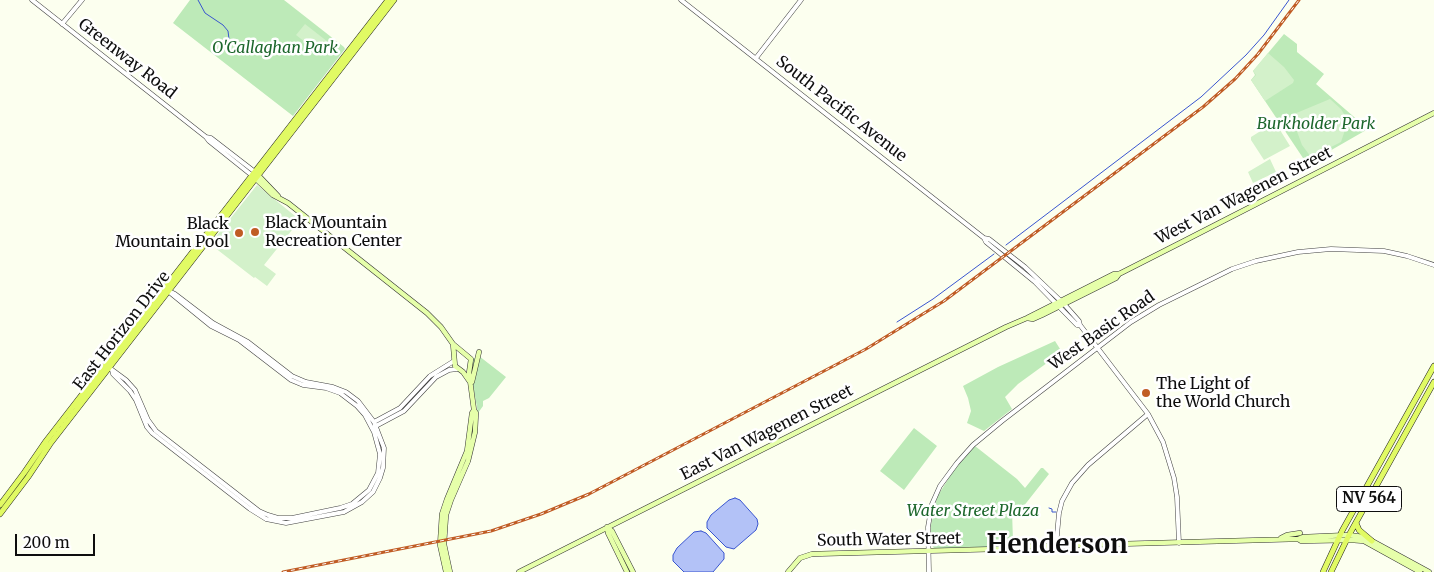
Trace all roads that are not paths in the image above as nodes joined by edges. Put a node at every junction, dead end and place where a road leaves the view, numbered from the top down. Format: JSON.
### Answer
{"nodes":[{"id":1,"x":32,"y":0,"type":"edge"},
{"id":2,"x":82,"y":0,"type":"edge"},
{"id":3,"x":388,"y":0,"type":"edge"},
{"id":4,"x":394,"y":0,"type":"edge"},
{"id":5,"x":681,"y":0,"type":"edge"},
{"id":6,"x":801,"y":0,"type":"edge"},
{"id":7,"x":371,"y":22,"type":"junction"},
{"id":8,"x":62,"y":24,"type":"junction"},
{"id":9,"x":355,"y":51,"type":"junction"},
{"id":10,"x":756,"y":58,"type":"junction"},
{"id":11,"x":321,"y":86,"type":"junction"},
{"id":12,"x":1434,"y":113,"type":"edge"},
{"id":13,"x":306,"y":114,"type":"junction"},
{"id":14,"x":255,"y":175,"type":"junction"},
{"id":15,"x":1434,"y":265,"type":"edge"},
{"id":16,"x":167,"y":290,"type":"junction"},
{"id":17,"x":1061,"y":303,"type":"junction"},
{"id":18,"x":453,"y":344,"type":"junction"},
{"id":19,"x":1097,"y":348,"type":"junction"},
{"id":20,"x":479,"y":352,"type":"dead end"},
{"id":21,"x":464,"y":354,"type":"junction"},
{"id":22,"x":455,"y":360,"type":"junction"},
{"id":23,"x":1434,"y":366,"type":"edge"},
{"id":24,"x":109,"y":367,"type":"junction"},
{"id":25,"x":470,"y":367,"type":"junction"},
{"id":26,"x":458,"y":369,"type":"junction"},
{"id":27,"x":1434,"y":382,"type":"edge"},
{"id":28,"x":470,"y":385,"type":"junction"},
{"id":29,"x":474,"y":410,"type":"junction"},
{"id":30,"x":1410,"y":410,"type":"junction"},
{"id":31,"x":68,"y":412,"type":"junction"},
{"id":32,"x":1148,"y":414,"type":"junction"},
{"id":33,"x":373,"y":425,"type":"junction"},
{"id":34,"x":58,"y":433,"type":"junction"},
{"id":35,"x":1394,"y":437,"type":"junction"},
{"id":36,"x":1401,"y":442,"type":"junction"},
{"id":37,"x":1388,"y":465,"type":"junction"},
{"id":38,"x":0,"y":505,"type":"edge"},
{"id":39,"x":0,"y":514,"type":"edge"},
{"id":40,"x":1356,"y":523,"type":"junction"},
{"id":41,"x":607,"y":527,"type":"junction"},
{"id":42,"x":1300,"y":533,"type":"dead end"},
{"id":43,"x":1343,"y":538,"type":"junction"},
{"id":44,"x":1279,"y":540,"type":"junction"},
{"id":45,"x":1372,"y":540,"type":"junction"},
{"id":46,"x":1179,"y":543,"type":"junction"},
{"id":47,"x":1056,"y":546,"type":"junction"},
{"id":48,"x":928,"y":550,"type":"junction"},
{"id":49,"x":446,"y":572,"type":"edge"},
{"id":50,"x":450,"y":572,"type":"edge"},
{"id":51,"x":519,"y":572,"type":"edge"},
{"id":52,"x":627,"y":572,"type":"edge"},
{"id":53,"x":633,"y":572,"type":"edge"},
{"id":54,"x":788,"y":572,"type":"edge"},
{"id":55,"x":929,"y":572,"type":"edge"},
{"id":56,"x":1323,"y":572,"type":"edge"},
{"id":57,"x":1331,"y":572,"type":"edge"},
{"id":58,"x":1420,"y":572,"type":"edge"},
{"id":59,"x":1429,"y":572,"type":"edge"}],
"edges":[{"from":1,"to":8,"type":"street","name":"Greenway Road"},
{"from":2,"to":8,"type":"street"},
{"from":3,"to":7,"type":"main road"},
{"from":4,"to":9,"type":"main road","name":"East Horizon Drive"},
{"from":5,"to":10,"type":"street","name":"South Pacific Avenue"},
{"from":6,"to":10,"type":"street"},
{"from":7,"to":9,"type":"main road"},
{"from":7,"to":11,"type":"main road"},
{"from":8,"to":14,"type":"street","name":"Greenway Road"},
{"from":9,"to":13,"type":"main road","name":"East Horizon Drive"},
{"from":10,"to":17,"type":"street","name":"South Pacific Avenue"},
{"from":11,"to":13,"type":"main road"},
{"from":11,"to":14,"type":"main road"},
{"from":12,"to":17,"type":"main road","name":"West Van Wagenen Street"},
{"from":13,"to":14,"type":"main road","name":"East Horizon Drive"},
{"from":14,"to":16,"type":"main road","name":"East Horizon Drive"},
{"from":14,"to":18,"type":"main road","name":"Greenway Road"},
{"from":15,"to":19,"type":"street","name":"West Basic Road"},
{"from":16,"to":24,"type":"main road","name":"East Horizon Drive"},
{"from":16,"to":33,"type":"street"},
{"from":17,"to":19,"type":"street","name":"South Pacific Avenue"},
{"from":17,"to":41,"type":"main road","name":"East Van Wagenen Street"},
{"from":18,"to":21,"type":"main road","name":"Greenway Road"},
{"from":18,"to":22,"type":"main road","name":"Greenway Road"},
{"from":19,"to":32,"type":"street","name":"South Pacific Avenue"},
{"from":19,"to":48,"type":"street","name":"West Basic Road"},
{"from":20,"to":28,"type":"main road"},
{"from":21,"to":22,"type":"main road"},
{"from":21,"to":25,"type":"main road"},
{"from":22,"to":26,"type":"main road"},
{"from":22,"to":33,"type":"street"},
{"from":23,"to":30,"type":"main road","number":"NV 564"},
{"from":24,"to":31,"type":"main road","name":"East Horizon Drive"},
{"from":24,"to":33,"type":"street"},
{"from":24,"to":34,"type":"main road","name":"East Horizon Drive"},
{"from":25,"to":26,"type":"main road"},
{"from":25,"to":28,"type":"main road"},
{"from":26,"to":28,"type":"main road"},
{"from":26,"to":33,"type":"street"},
{"from":27,"to":36,"type":"main road","number":"NV 564"},
{"from":28,"to":29,"type":"main road"},
{"from":29,"to":49,"type":"main road"},
{"from":29,"to":50,"type":"main road"},
{"from":30,"to":35,"type":"main road","number":"NV 564"},
{"from":30,"to":36,"type":"main road"},
{"from":31,"to":34,"type":"main road"},
{"from":31,"to":38,"type":"main road","name":"East Horizon Drive"},
{"from":32,"to":46,"type":"street","name":"South Pacific Avenue"},
{"from":32,"to":47,"type":"street"},
{"from":34,"to":39,"type":"main road","name":"East Horizon Drive"},
{"from":35,"to":37,"type":"main road"},
{"from":35,"to":43,"type":"main road","number":"NV 564"},
{"from":36,"to":37,"type":"main road","number":"NV 564"},
{"from":37,"to":40,"type":"main road","number":"NV 564"},
{"from":40,"to":43,"type":"main road","number":"NV 564"},
{"from":40,"to":45,"type":"main road"},
{"from":41,"to":51,"type":"main road","name":"East Van Wagenen Street"},
{"from":41,"to":52,"type":"main road"},
{"from":41,"to":53,"type":"main road"},
{"from":42,"to":44,"type":"main road"},
{"from":43,"to":44,"type":"main road","name":"South Water Street"},
{"from":43,"to":45,"type":"main road"},
{"from":43,"to":56,"type":"main road","number":"NV 564"},
{"from":43,"to":57,"type":"main road","number":"NV 564"},
{"from":43,"to":58,"type":"main road"},
{"from":44,"to":46,"type":"main road","name":"South Water Street"},
{"from":45,"to":59,"type":"main road"},
{"from":46,"to":47,"type":"main road","name":"South Water Street"},
{"from":47,"to":48,"type":"main road","name":"South Water Street"},
{"from":48,"to":54,"type":"main road","name":"South Water Street"},
{"from":48,"to":55,"type":"street","name":"West Basic Road"}]}
